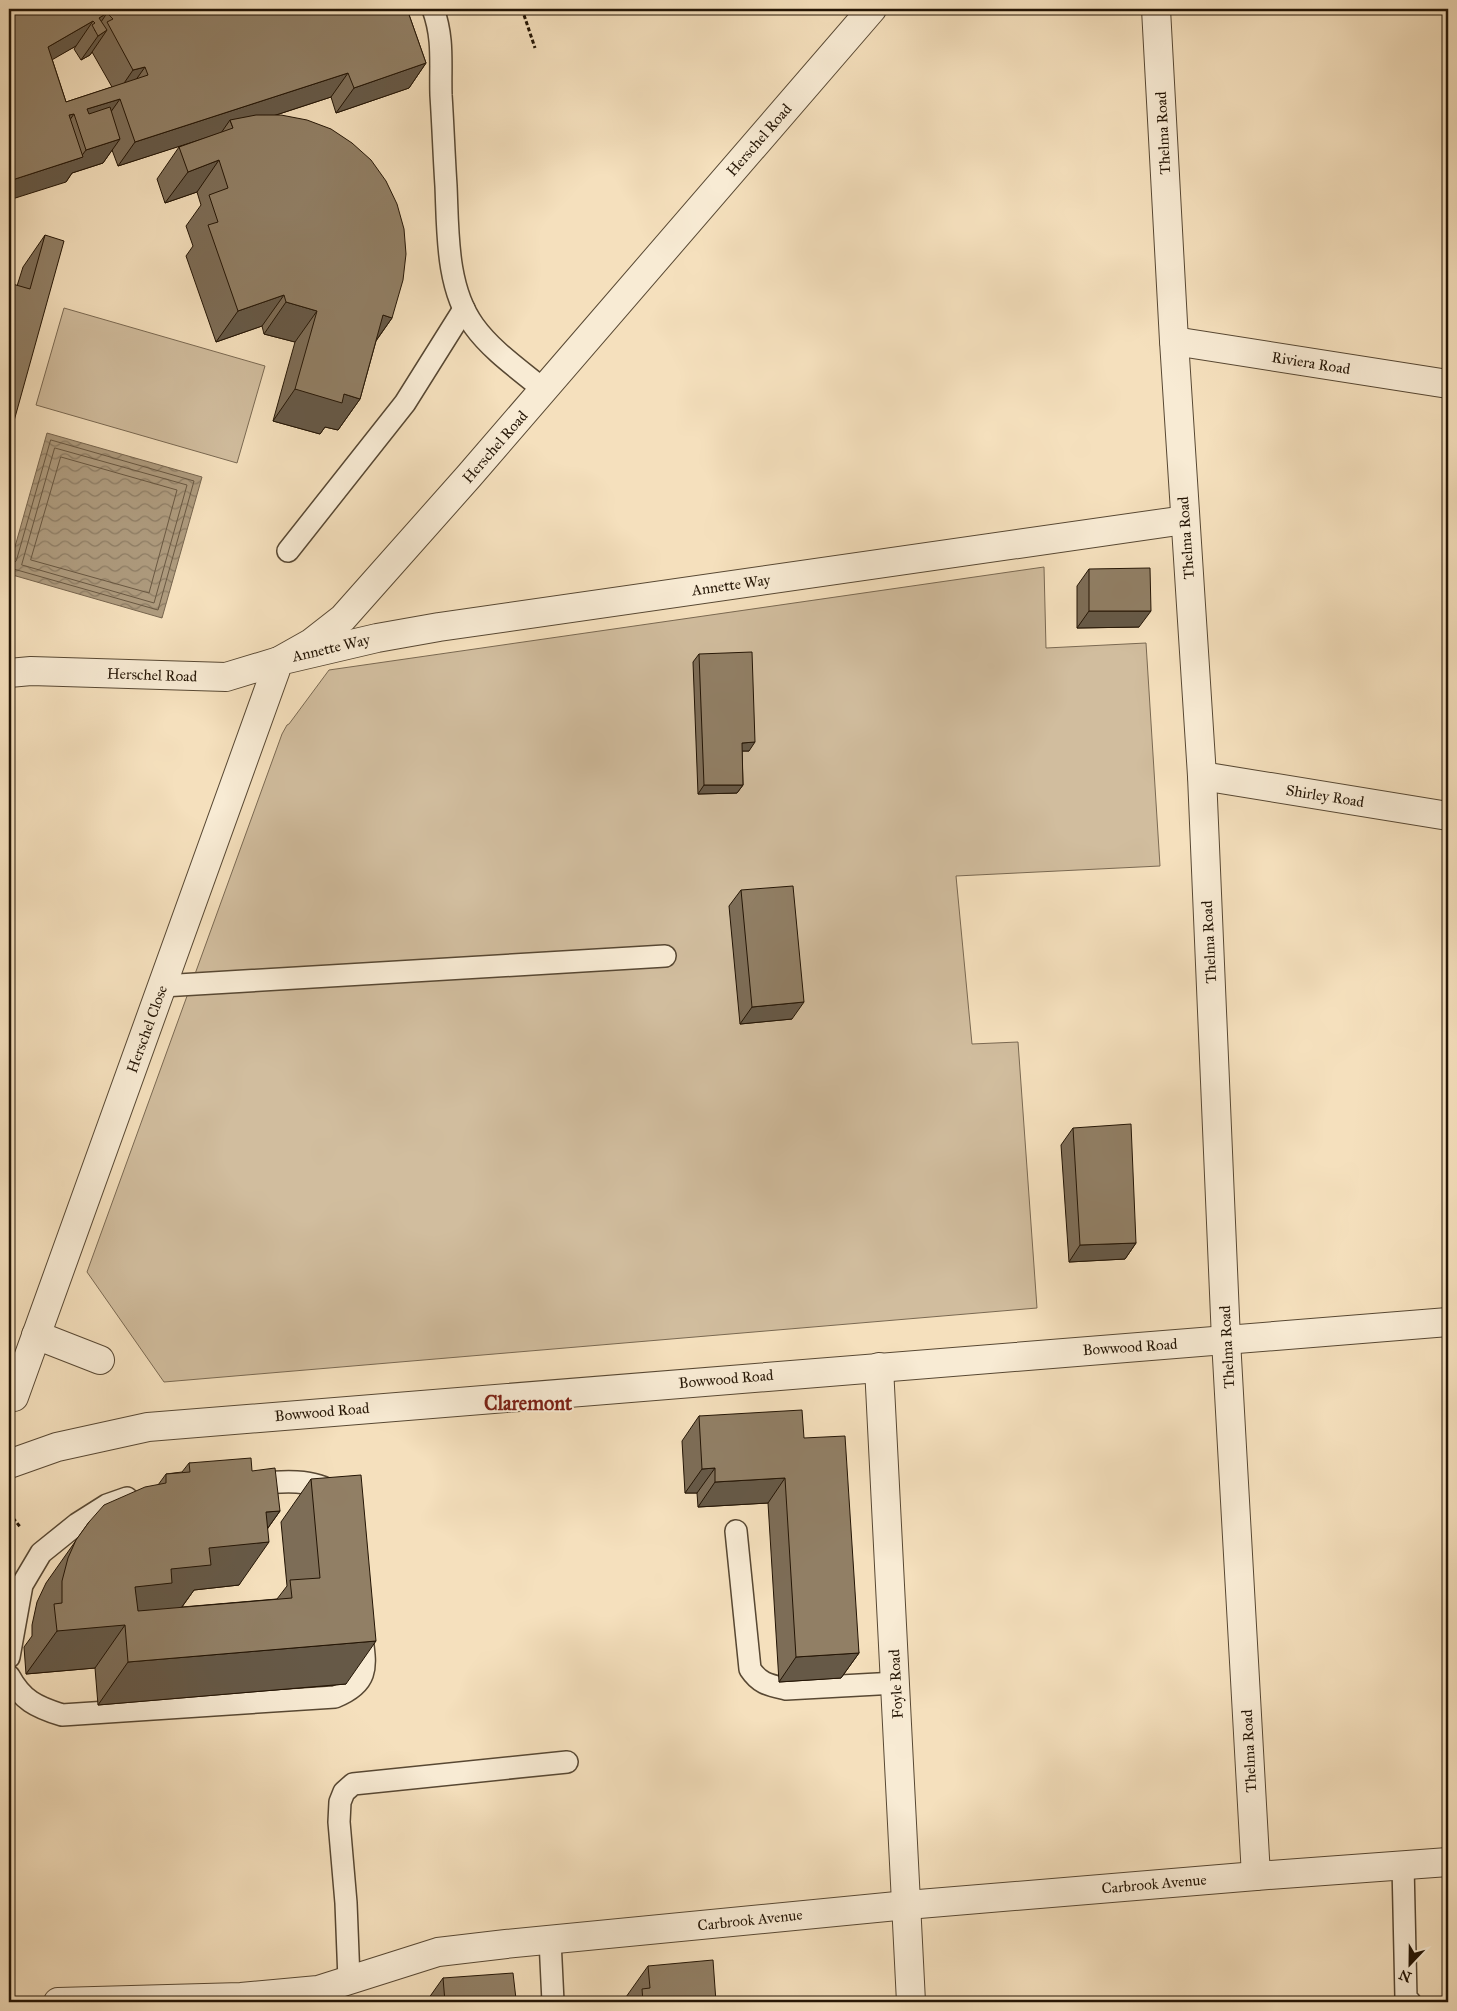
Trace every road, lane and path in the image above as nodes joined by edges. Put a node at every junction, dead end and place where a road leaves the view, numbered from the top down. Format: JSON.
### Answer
{"nodes":[{"id":1,"x":433,"y":9,"type":"edge"},
{"id":2,"x":522,"y":9,"type":"edge"},
{"id":3,"x":872,"y":9,"type":"edge"},
{"id":4,"x":1156,"y":9,"type":"edge"},
{"id":5,"x":535,"y":48,"type":"dead end"},
{"id":6,"x":464,"y":309,"type":"junction"},
{"id":7,"x":1174,"y":341,"type":"junction"},
{"id":8,"x":1448,"y":384,"type":"edge"},
{"id":9,"x":544,"y":390,"type":"junction"},
{"id":10,"x":1185,"y":520,"type":"junction"},
{"id":11,"x":288,"y":551,"type":"dead end"},
{"id":12,"x":279,"y":661,"type":"junction"},
{"id":13,"x":9,"y":673,"type":"edge"},
{"id":14,"x":1202,"y":776,"type":"junction"},
{"id":15,"x":1448,"y":816,"type":"edge"},
{"id":16,"x":665,"y":956,"type":"dead end"},
{"id":17,"x":162,"y":986,"type":"junction"},
{"id":18,"x":1448,"y":1322,"type":"edge"},
{"id":19,"x":36,"y":1335,"type":"junction"},
{"id":20,"x":1226,"y":1340,"type":"junction"},
{"id":21,"x":100,"y":1360,"type":"dead end"},
{"id":22,"x":879,"y":1367,"type":"junction"},
{"id":23,"x":14,"y":1397,"type":"dead end"},
{"id":24,"x":9,"y":1464,"type":"edge"},
{"id":25,"x":233,"y":1485,"type":"edge"},
{"id":26,"x":149,"y":1493,"type":"edge"},
{"id":27,"x":346,"y":1507,"type":"edge"},
{"id":28,"x":736,"y":1532,"type":"dead end"},
{"id":29,"x":359,"y":1611,"type":"edge"},
{"id":30,"x":9,"y":1657,"type":"edge"},
{"id":31,"x":9,"y":1676,"type":"edge"},
{"id":32,"x":896,"y":1682,"type":"junction"},
{"id":33,"x":567,"y":1762,"type":"dead end"},
{"id":34,"x":1448,"y":1862,"type":"edge"},
{"id":35,"x":1404,"y":1865,"type":"junction"},
{"id":36,"x":1256,"y":1876,"type":"junction"},
{"id":37,"x":907,"y":1905,"type":"junction"},
{"id":38,"x":550,"y":1940,"type":"junction"},
{"id":39,"x":349,"y":1980,"type":"junction"},
{"id":40,"x":58,"y":2002,"type":"edge"},
{"id":41,"x":553,"y":2002,"type":"edge"},
{"id":42,"x":911,"y":2002,"type":"edge"},
{"id":43,"x":1410,"y":2002,"type":"edge"}],
"edges":[{"from":1,"to":6,"type":"lane"},
{"from":2,"to":5,"type":"path"},
{"from":3,"to":9,"type":"street","name":"Herschel Road"},
{"from":4,"to":7,"type":"street","name":"Thelma Road"},
{"from":6,"to":9,"type":"lane"},
{"from":6,"to":11,"type":"lane"},
{"from":7,"to":8,"type":"street","name":"Riviera Road"},
{"from":7,"to":10,"type":"street","name":"Thelma Road"},
{"from":9,"to":12,"type":"street","name":"Herschel Road"},
{"from":10,"to":12,"type":"street","name":"Annette Way"},
{"from":10,"to":14,"type":"street","name":"Thelma Road"},
{"from":12,"to":13,"type":"street","name":"Herschel Road"},
{"from":12,"to":17,"type":"street","name":"Herschel Close"},
{"from":14,"to":15,"type":"street","name":"Shirley Road"},
{"from":14,"to":20,"type":"street","name":"Thelma Road"},
{"from":16,"to":17,"type":"lane"},
{"from":17,"to":19,"type":"street","name":"Herschel Close"},
{"from":18,"to":20,"type":"street","name":"Bowwood Road"},
{"from":19,"to":21,"type":"street"},
{"from":19,"to":23,"type":"street","name":"Herschel Close"},
{"from":20,"to":22,"type":"street","name":"Bowwood Road"},
{"from":20,"to":36,"type":"street","name":"Thelma Road"},
{"from":22,"to":24,"type":"street","name":"Bowwood Road"},
{"from":22,"to":32,"type":"street","name":"Foyle Road"},
{"from":25,"to":27,"type":"lane"},
{"from":26,"to":30,"type":"lane"},
{"from":28,"to":32,"type":"lane"},
{"from":29,"to":31,"type":"lane"},
{"from":32,"to":37,"type":"street","name":"Foyle Road"},
{"from":33,"to":39,"type":"lane"},
{"from":34,"to":35,"type":"street","name":"Carbrook Avenue"},
{"from":35,"to":36,"type":"street","name":"Carbrook Avenue"},
{"from":35,"to":43,"type":"lane"},
{"from":36,"to":37,"type":"street","name":"Carbrook Avenue"},
{"from":37,"to":38,"type":"street","name":"Carbrook Avenue"},
{"from":37,"to":42,"type":"street","name":"Foyle Road"},
{"from":38,"to":39,"type":"street","name":"Carbrook Avenue"},
{"from":38,"to":41,"type":"lane"},
{"from":39,"to":40,"type":"street","name":"Carbrook Avenue"}]}
